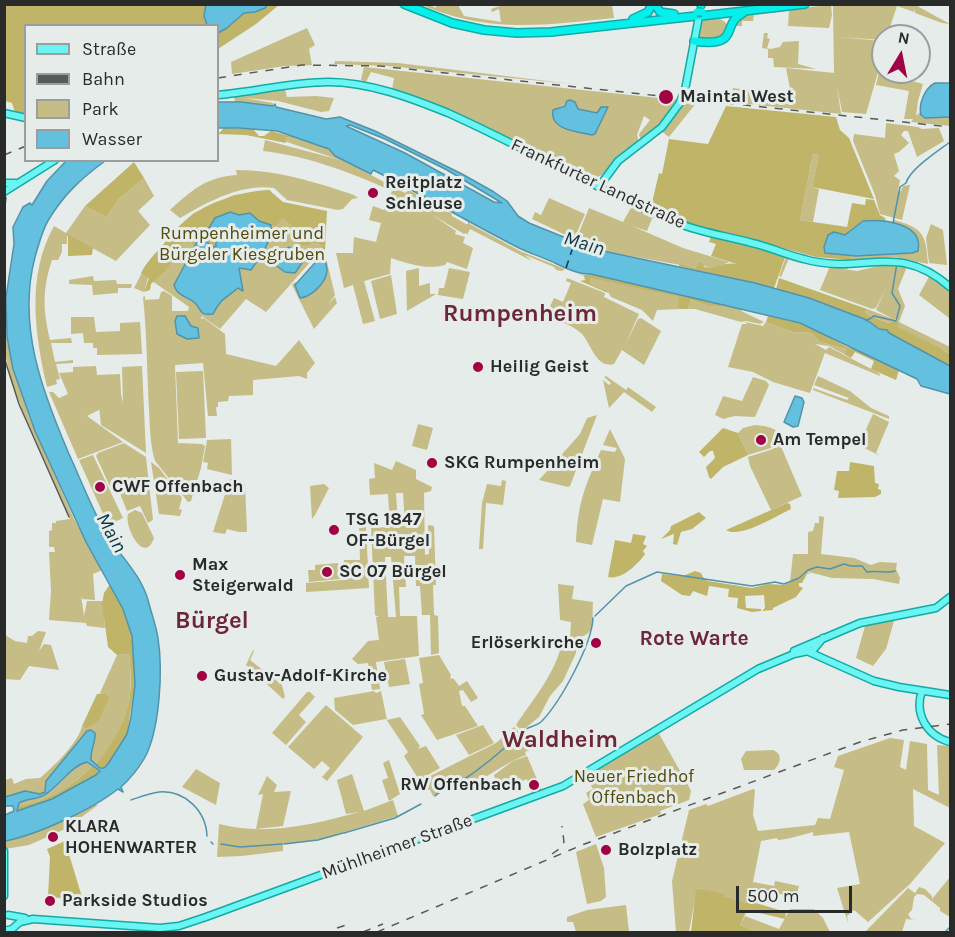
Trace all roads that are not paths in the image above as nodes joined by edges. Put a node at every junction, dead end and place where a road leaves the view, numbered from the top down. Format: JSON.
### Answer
{"nodes":[{"id":1,"x":404,"y":4,"type":"edge"},
{"id":2,"x":413,"y":4,"type":"edge"},
{"id":3,"x":654,"y":4,"type":"edge"},
{"id":4,"x":768,"y":4,"type":"edge"},
{"id":5,"x":805,"y":4,"type":"edge"},
{"id":6,"x":752,"y":10,"type":"junction"},
{"id":7,"x":701,"y":11,"type":"edge"},
{"id":8,"x":674,"y":15,"type":"junction"},
{"id":9,"x":633,"y":19,"type":"junction"},
{"id":10,"x":616,"y":23,"type":"junction"},
{"id":11,"x":696,"y":40,"type":"junction"},
{"id":12,"x":693,"y":50,"type":"joint"},
{"id":13,"x":351,"y":83,"type":"junction"},
{"id":14,"x":219,"y":94,"type":"edge"},
{"id":15,"x":4,"y":113,"type":"edge"},
{"id":16,"x":24,"y":118,"type":"edge"},
{"id":17,"x":53,"y":162,"type":"edge"},
{"id":18,"x":602,"y":181,"type":"junction"},
{"id":19,"x":20,"y":182,"type":"junction"},
{"id":20,"x":4,"y":183,"type":"edge"},
{"id":21,"x":4,"y":192,"type":"edge"},
{"id":22,"x":951,"y":285,"type":"edge"},
{"id":23,"x":951,"y":597,"type":"edge"},
{"id":24,"x":813,"y":645,"type":"junction"},
{"id":25,"x":806,"y":649,"type":"junction"},
{"id":26,"x":824,"y":657,"type":"junction"},
{"id":27,"x":923,"y":695,"type":"junction"},
{"id":28,"x":951,"y":695,"type":"edge"},
{"id":29,"x":656,"y":729,"type":"junction"},
{"id":30,"x":951,"y":742,"type":"edge"},
{"id":31,"x":552,"y":790,"type":"junction"},
{"id":32,"x":5,"y":851,"type":"edge"},
{"id":33,"x":4,"y":896,"type":"edge"},
{"id":34,"x":6,"y":913,"type":"edge"},
{"id":35,"x":21,"y":919,"type":"junction"},
{"id":36,"x":150,"y":930,"type":"edge"},
{"id":37,"x":4,"y":931,"type":"edge"}],
"edges":[{"from":1,"to":10,"type":"highway"},
{"from":2,"to":10,"type":"highway"},
{"from":3,"to":8,"type":"highway"},
{"from":3,"to":9,"type":"highway"},
{"from":4,"to":7,"type":"highway"},
{"from":5,"to":6,"type":"highway"},
{"from":6,"to":7,"type":"highway"},
{"from":6,"to":11,"type":"highway"},
{"from":7,"to":8,"type":"highway"},
{"from":7,"to":10,"type":"highway"},
{"from":7,"to":11,"type":"main road"},
{"from":7,"to":11,"type":"highway"},
{"from":8,"to":9,"type":"highway"},
{"from":9,"to":10,"type":"highway"},
{"from":11,"to":12,"type":"highway"},
{"from":12,"to":18,"type":"main road","bridge":true},
{"from":13,"to":14,"type":"main road"},
{"from":13,"to":18,"type":"main road","name":"Frankfurter Landstraße"},
{"from":13,"to":18,"type":"main road","name":"Frankfurter Landstraße"},
{"from":15,"to":16,"type":"main road"},
{"from":17,"to":19,"type":"main road"},
{"from":18,"to":22,"type":"main road","name":"Frankfurter Landstraße"},
{"from":18,"to":22,"type":"main road","name":"Frankfurter Landstraße"},
{"from":19,"to":20,"type":"main road"},
{"from":19,"to":21,"type":"main road"},
{"from":23,"to":24,"type":"main road"},
{"from":24,"to":25,"type":"main road"},
{"from":24,"to":26,"type":"main road"},
{"from":25,"to":26,"type":"main road"},
{"from":25,"to":29,"type":"main road"},
{"from":26,"to":27,"type":"main road"},
{"from":27,"to":28,"type":"main road"},
{"from":27,"to":30,"type":"main road"},
{"from":29,"to":31,"type":"main road","name":"Mühlheimer Straße"},
{"from":29,"to":31,"type":"main road","name":"Mühlheimer Straße"},
{"from":31,"to":36,"type":"main road","name":"Mühlheimer Straße"},
{"from":32,"to":33,"type":"main road"},
{"from":34,"to":35,"type":"main road"},
{"from":35,"to":36,"type":"main road","name":"Mühlheimer Straße"},
{"from":35,"to":37,"type":"main road"}]}
